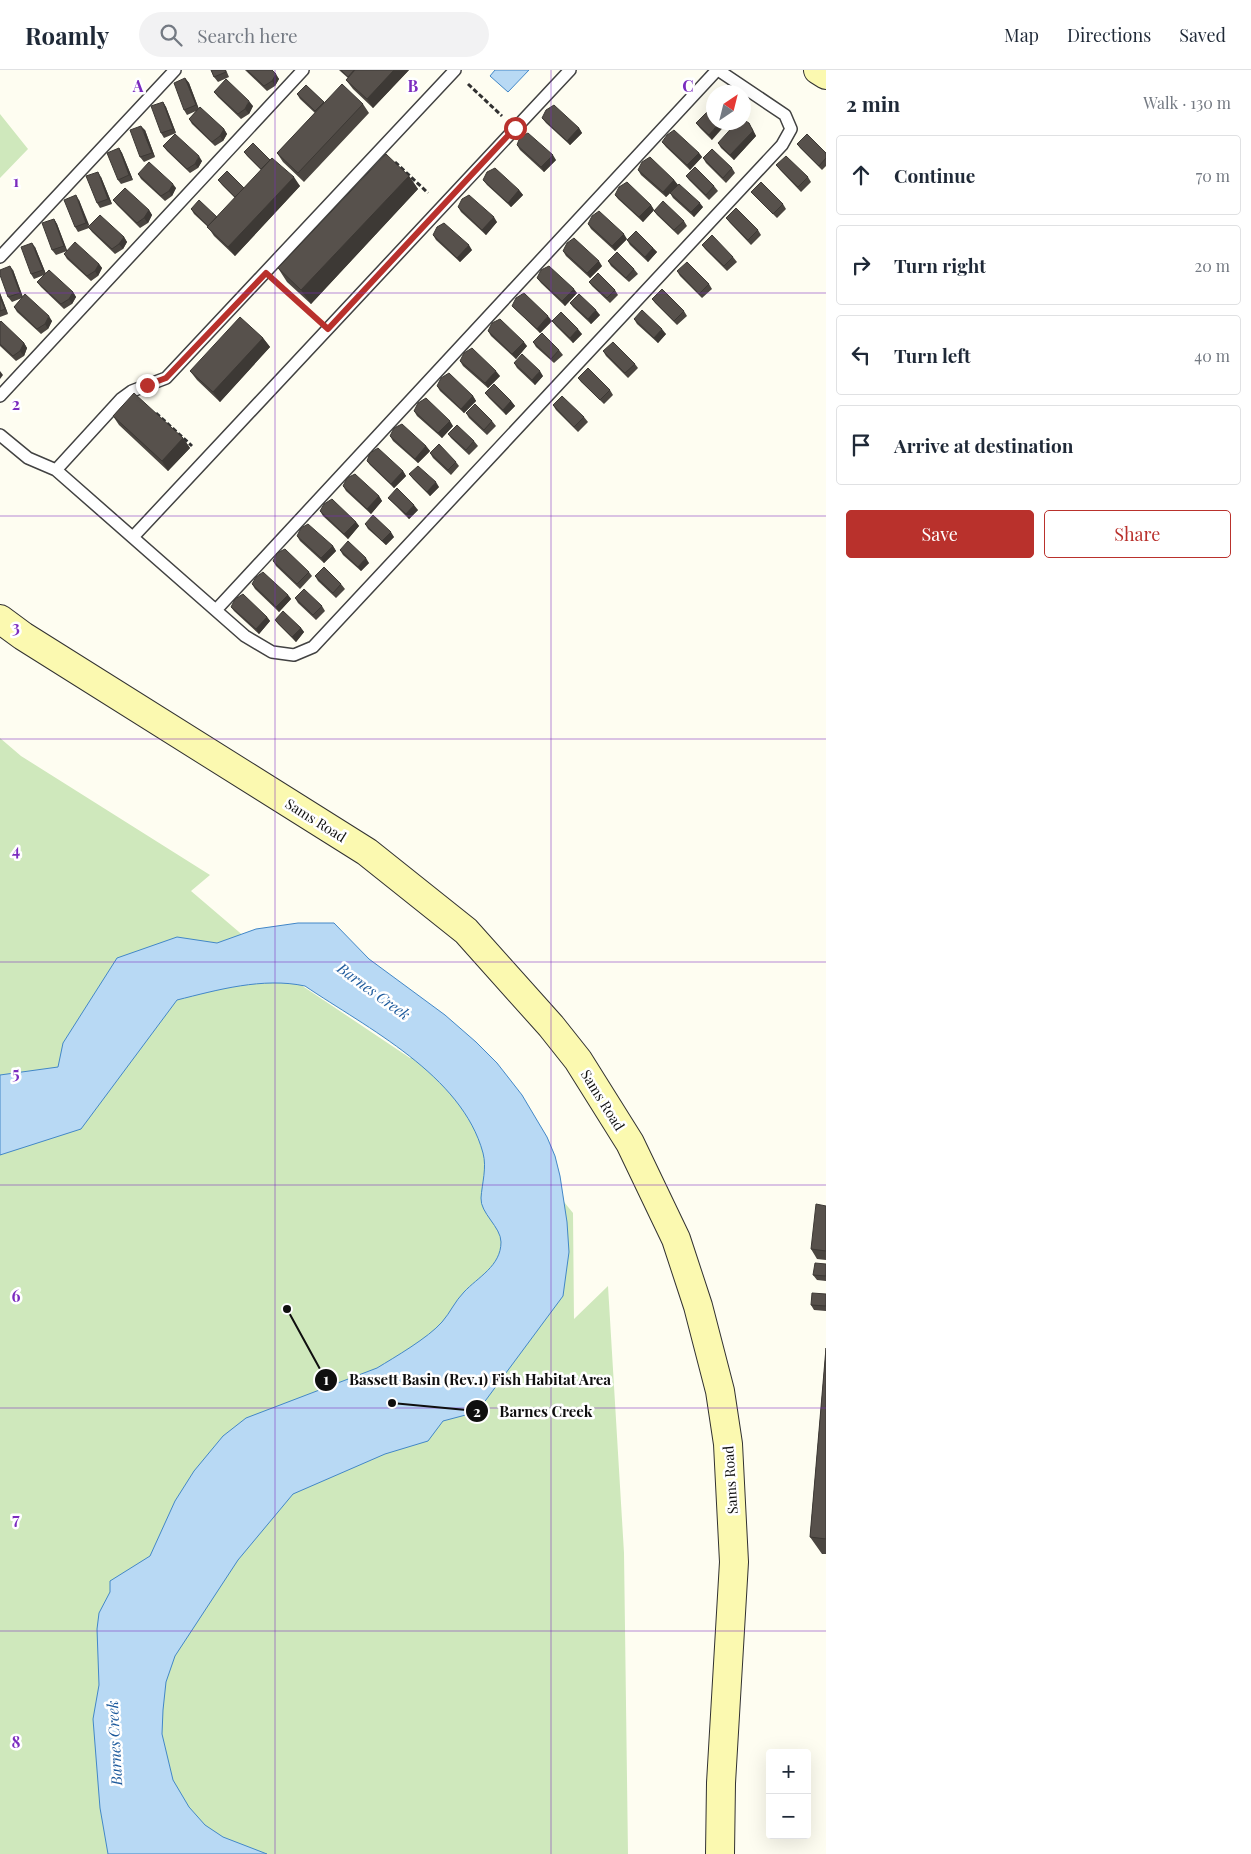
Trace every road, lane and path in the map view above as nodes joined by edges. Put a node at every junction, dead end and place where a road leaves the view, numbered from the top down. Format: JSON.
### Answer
{"nodes":[{"id":1,"x":175,"y":70,"type":"edge"},
{"id":2,"x":302,"y":70,"type":"edge"},
{"id":3,"x":570,"y":70,"type":"edge"},
{"id":4,"x":718,"y":70,"type":"edge"},
{"id":5,"x":818,"y":70,"type":"edge"},
{"id":6,"x":454,"y":71,"type":"edge"},
{"id":7,"x":826,"y":75,"type":"edge"},
{"id":8,"x":515,"y":128,"type":"junction"},
{"id":9,"x":381,"y":149,"type":"junction"},
{"id":10,"x":442,"y":206,"type":"junction"},
{"id":11,"x":0,"y":257,"type":"edge"},
{"id":12,"x":266,"y":273,"type":"junction"},
{"id":13,"x":328,"y":329,"type":"junction"},
{"id":14,"x":132,"y":391,"type":"junction"},
{"id":15,"x":0,"y":396,"type":"edge"},
{"id":16,"x":0,"y":435,"type":"edge"},
{"id":17,"x":206,"y":459,"type":"junction"},
{"id":18,"x":56,"y":470,"type":"junction"},
{"id":19,"x":133,"y":537,"type":"junction"},
{"id":20,"x":216,"y":610,"type":"junction"},
{"id":21,"x":0,"y":619,"type":"edge"},
{"id":22,"x":720,"y":1854,"type":"edge"}],
"edges":[{"from":1,"to":11,"type":"lane"},
{"from":2,"to":15,"type":"lane"},
{"from":3,"to":8,"type":"lane"},
{"from":4,"to":20,"type":"lane"},
{"from":4,"to":20,"type":"lane"},
{"from":5,"to":7,"type":"main road"},
{"from":6,"to":8,"type":"path"},
{"from":6,"to":9,"type":"lane"},
{"from":8,"to":10,"type":"lane"},
{"from":9,"to":10,"type":"path"},
{"from":9,"to":12,"type":"lane"},
{"from":10,"to":13,"type":"lane"},
{"from":12,"to":13,"type":"path"},
{"from":12,"to":14,"type":"lane"},
{"from":13,"to":17,"type":"lane"},
{"from":14,"to":17,"type":"path"},
{"from":14,"to":18,"type":"lane"},
{"from":16,"to":18,"type":"lane"},
{"from":17,"to":19,"type":"lane"},
{"from":18,"to":19,"type":"lane"},
{"from":19,"to":20,"type":"lane"},
{"from":21,"to":22,"type":"main road","name":"Sams Road"}]}
